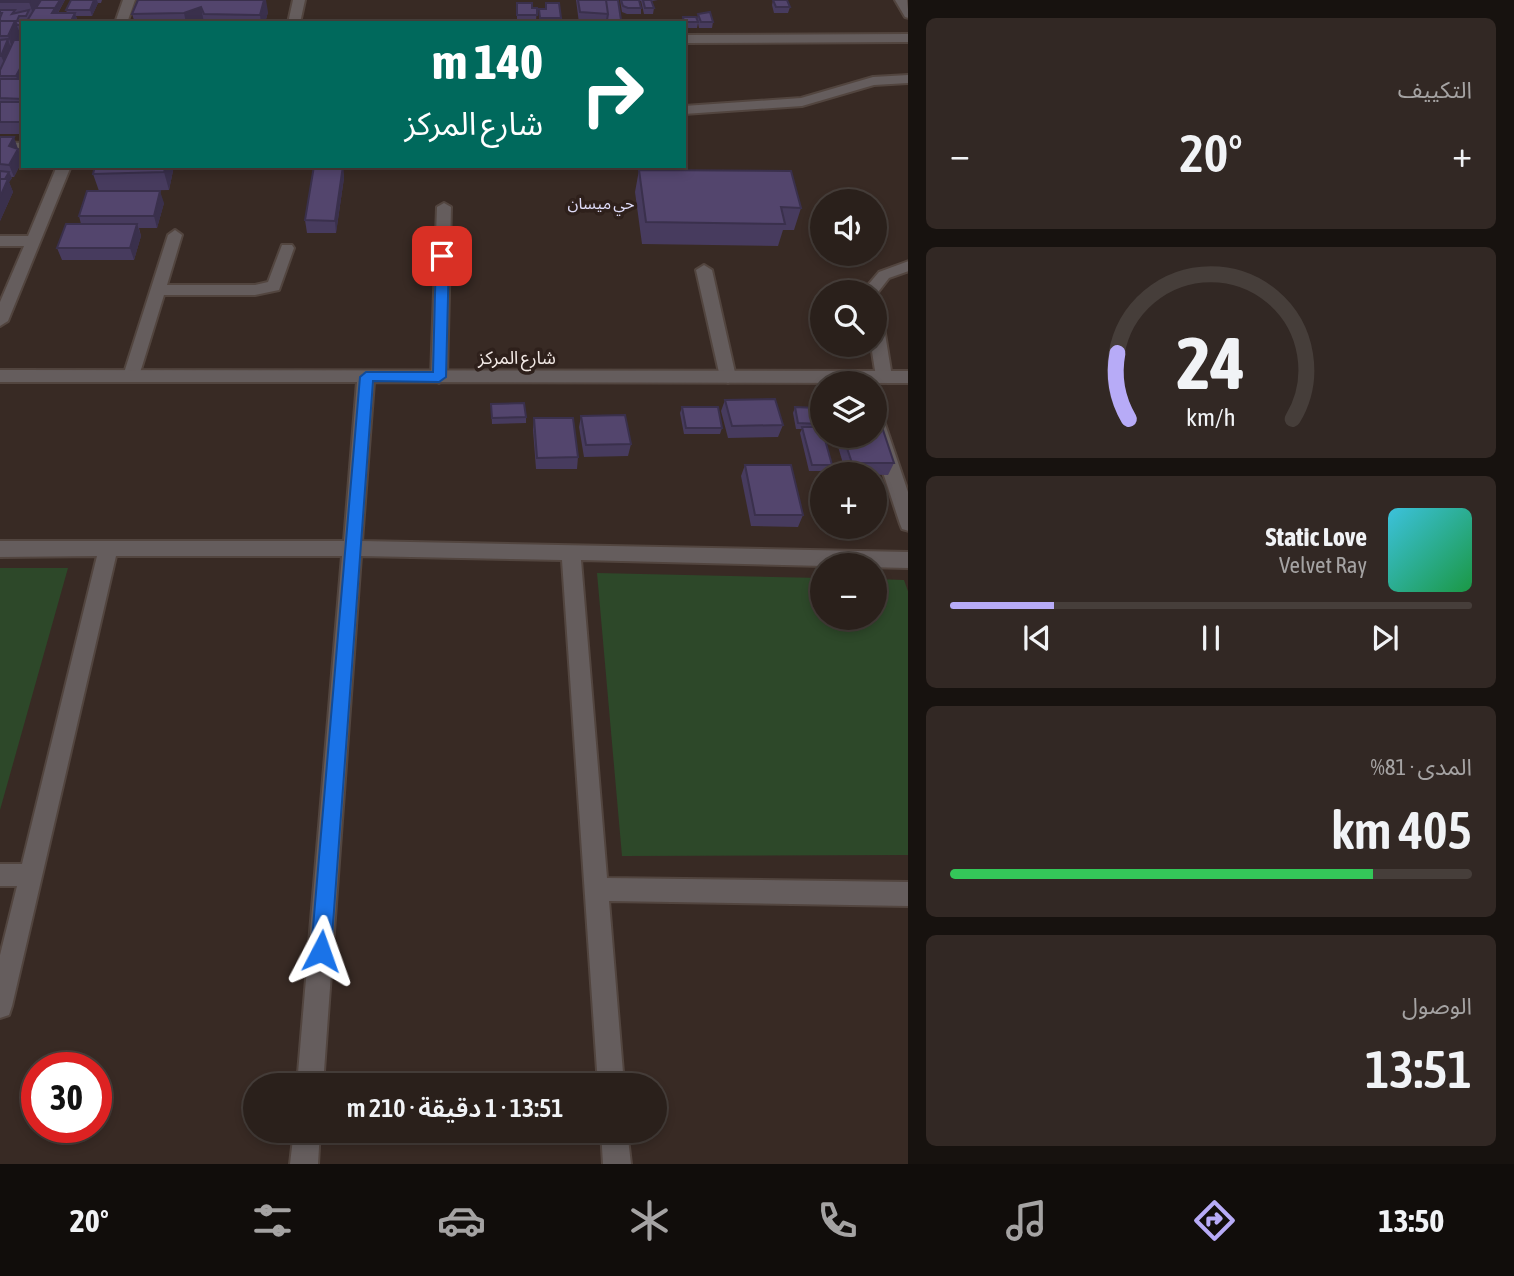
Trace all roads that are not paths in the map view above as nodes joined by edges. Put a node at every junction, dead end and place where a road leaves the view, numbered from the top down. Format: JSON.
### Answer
{"nodes":[{"id":1,"x":129,"y":0,"type":"edge"},
{"id":2,"x":299,"y":0,"type":"edge"},
{"id":3,"x":901,"y":0,"type":"edge"},
{"id":4,"x":908,"y":15,"type":"edge"},
{"id":5,"x":122,"y":21,"type":"edge"},
{"id":6,"x":294,"y":21,"type":"edge"},
{"id":7,"x":686,"y":38,"type":"edge"},
{"id":8,"x":908,"y":38,"type":"edge"},
{"id":9,"x":908,"y":79,"type":"edge"},
{"id":10,"x":686,"y":110,"type":"edge"},
{"id":11,"x":0,"y":146,"type":"edge"},
{"id":12,"x":21,"y":147,"type":"edge"},
{"id":13,"x":63,"y":168,"type":"edge"},
{"id":14,"x":443,"y":207,"type":"dead end"},
{"id":15,"x":176,"y":235,"type":"dead end"},
{"id":16,"x":0,"y":241,"type":"edge"},
{"id":17,"x":33,"y":241,"type":"junction"},
{"id":18,"x":287,"y":248,"type":"dead end"},
{"id":19,"x":908,"y":266,"type":"edge"},
{"id":20,"x":704,"y":271,"type":"dead end"},
{"id":21,"x":880,"y":280,"type":"edge"},
{"id":22,"x":158,"y":290,"type":"junction"},
{"id":23,"x":0,"y":321,"type":"edge"},
{"id":24,"x":0,"y":376,"type":"edge"},
{"id":25,"x":131,"y":376,"type":"junction"},
{"id":26,"x":366,"y":377,"type":"junction"},
{"id":27,"x":439,"y":377,"type":"junction"},
{"id":28,"x":728,"y":377,"type":"junction"},
{"id":29,"x":887,"y":377,"type":"edge"},
{"id":30,"x":908,"y":377,"type":"edge"},
{"id":31,"x":810,"y":379,"type":"edge"},
{"id":32,"x":884,"y":448,"type":"edge"},
{"id":33,"x":908,"y":524,"type":"edge"},
{"id":34,"x":109,"y":547,"type":"junction"},
{"id":35,"x":353,"y":548,"type":"junction"},
{"id":36,"x":0,"y":549,"type":"edge"},
{"id":37,"x":571,"y":553,"type":"junction"},
{"id":38,"x":908,"y":560,"type":"edge"},
{"id":39,"x":31,"y":875,"type":"junction"},
{"id":40,"x":0,"y":876,"type":"edge"},
{"id":41,"x":595,"y":889,"type":"junction"},
{"id":42,"x":908,"y":894,"type":"edge"},
{"id":43,"x":0,"y":1006,"type":"edge"},
{"id":44,"x":311,"y":1073,"type":"edge"},
{"id":45,"x":610,"y":1073,"type":"edge"},
{"id":46,"x":306,"y":1143,"type":"edge"},
{"id":47,"x":615,"y":1143,"type":"edge"},
{"id":48,"x":304,"y":1164,"type":"edge"},
{"id":49,"x":617,"y":1164,"type":"edge"}],
"edges":[{"from":1,"to":5,"type":"street"},
{"from":2,"to":6,"type":"street"},
{"from":3,"to":4,"type":"street"},
{"from":7,"to":8,"type":"street"},
{"from":9,"to":10,"type":"street"},
{"from":11,"to":12,"type":"street"},
{"from":13,"to":17,"type":"street"},
{"from":14,"to":27,"type":"street"},
{"from":15,"to":22,"type":"street"},
{"from":16,"to":17,"type":"street"},
{"from":17,"to":23,"type":"street"},
{"from":18,"to":22,"type":"street"},
{"from":19,"to":21,"type":"street"},
{"from":20,"to":28,"type":"lane"},
{"from":22,"to":25,"type":"street"},
{"from":24,"to":25,"type":"street","name":"شارع المركز"},
{"from":25,"to":26,"type":"street","name":"شارع المركز"},
{"from":26,"to":27,"type":"street","name":"شارع المركز"},
{"from":26,"to":35,"type":"street"},
{"from":27,"to":28,"type":"street","name":"شارع المركز"},
{"from":28,"to":31,"type":"street","name":"شارع المركز"},
{"from":29,"to":30,"type":"street","name":"شارع المركز"},
{"from":32,"to":33,"type":"street"},
{"from":34,"to":35,"type":"street"},
{"from":34,"to":36,"type":"street"},
{"from":34,"to":39,"type":"street"},
{"from":35,"to":37,"type":"street"},
{"from":35,"to":44,"type":"street"},
{"from":37,"to":38,"type":"street"},
{"from":37,"to":41,"type":"street"},
{"from":39,"to":40,"type":"street"},
{"from":39,"to":43,"type":"street"},
{"from":41,"to":42,"type":"street"},
{"from":41,"to":45,"type":"street"},
{"from":46,"to":48,"type":"street"},
{"from":47,"to":49,"type":"street"}]}
